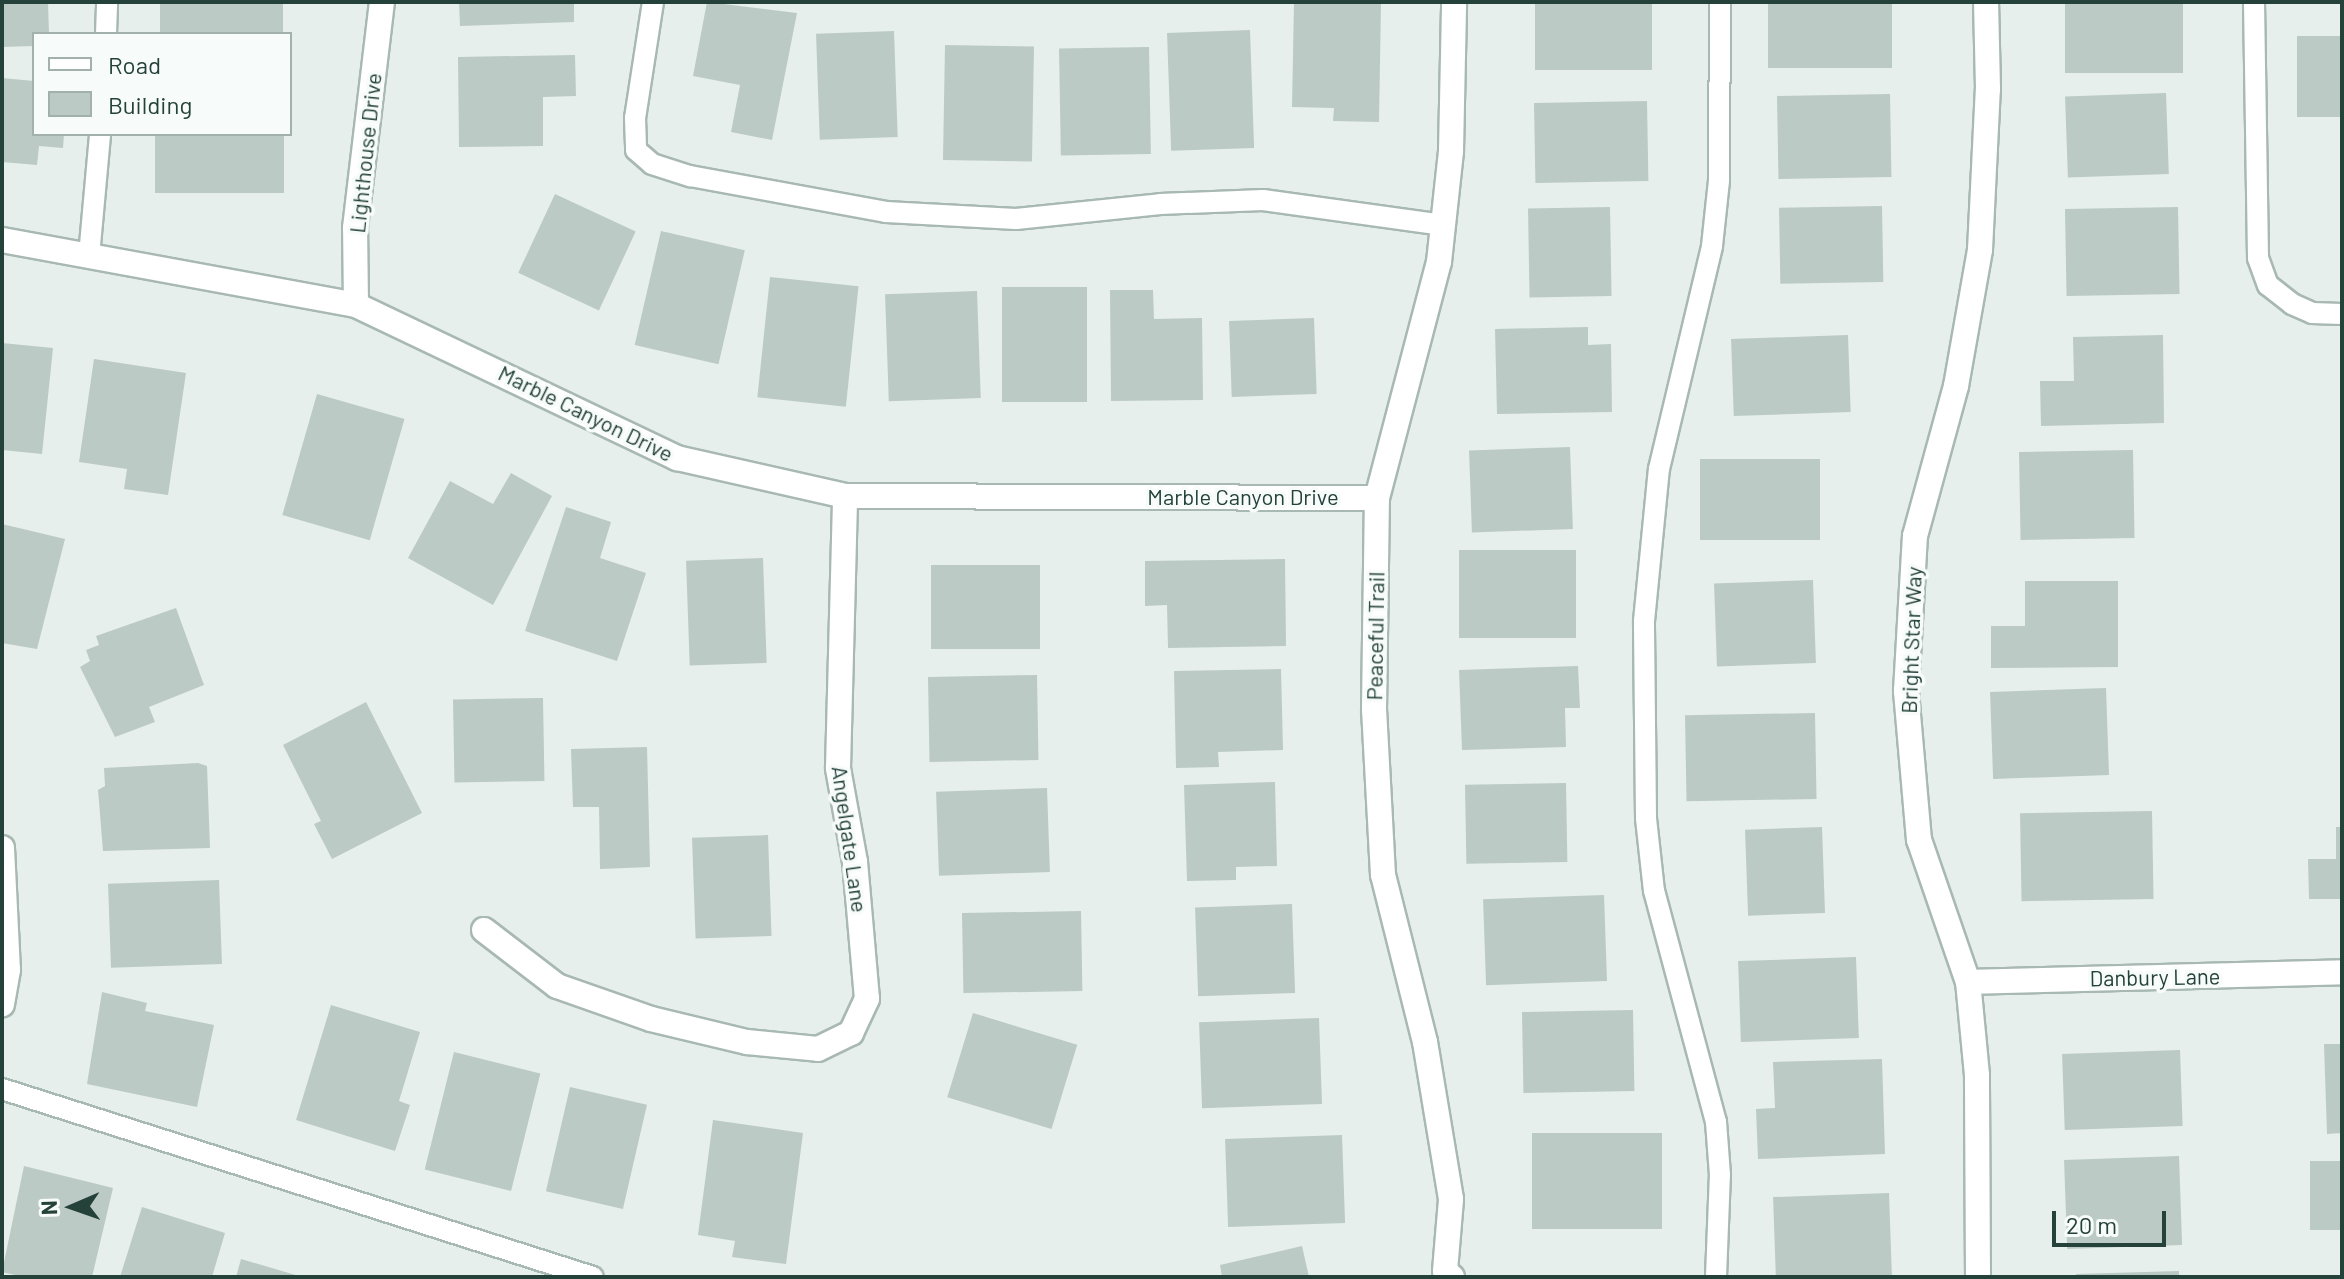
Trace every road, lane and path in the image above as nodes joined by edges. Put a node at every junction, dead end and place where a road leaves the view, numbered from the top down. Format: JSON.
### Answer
{"nodes":[{"id":1,"x":107,"y":2,"type":"edge"},
{"id":2,"x":382,"y":2,"type":"edge"},
{"id":3,"x":653,"y":2,"type":"edge"},
{"id":4,"x":1454,"y":2,"type":"edge"},
{"id":5,"x":1720,"y":2,"type":"edge"},
{"id":6,"x":1986,"y":2,"type":"edge"},
{"id":7,"x":2254,"y":2,"type":"edge"},
{"id":8,"x":106,"y":32,"type":"edge"},
{"id":9,"x":100,"y":136,"type":"edge"},
{"id":10,"x":1443,"y":225,"type":"junction"},
{"id":11,"x":2,"y":240,"type":"edge"},
{"id":12,"x":89,"y":256,"type":"junction"},
{"id":13,"x":356,"y":305,"type":"junction"},
{"id":14,"x":2342,"y":314,"type":"edge"},
{"id":15,"x":845,"y":496,"type":"junction"},
{"id":16,"x":1377,"y":498,"type":"junction"},
{"id":17,"x":2,"y":848,"type":"edge"},
{"id":18,"x":484,"y":930,"type":"dead end"},
{"id":19,"x":2342,"y":972,"type":"edge"},
{"id":20,"x":1968,"y":982,"type":"junction"},
{"id":21,"x":2,"y":1004,"type":"edge"},
{"id":22,"x":2,"y":1089,"type":"edge"},
{"id":23,"x":1449,"y":1274,"type":"edge"},
{"id":24,"x":593,"y":1277,"type":"edge"},
{"id":25,"x":1716,"y":1277,"type":"edge"},
{"id":26,"x":1978,"y":1277,"type":"edge"}],
"edges":[{"from":1,"to":8,"type":"lane"},
{"from":2,"to":13,"type":"street","name":"Lighthouse Drive"},
{"from":3,"to":10,"type":"lane"},
{"from":4,"to":10,"type":"street","name":"Peaceful Trail"},
{"from":5,"to":25,"type":"lane"},
{"from":6,"to":20,"type":"street","name":"Bright Star Way"},
{"from":7,"to":14,"type":"lane"},
{"from":9,"to":12,"type":"lane"},
{"from":10,"to":16,"type":"street","name":"Peaceful Trail"},
{"from":11,"to":12,"type":"street","name":"Marble Canyon Drive"},
{"from":12,"to":13,"type":"street","name":"Marble Canyon Drive"},
{"from":13,"to":15,"type":"street","name":"Marble Canyon Drive"},
{"from":15,"to":16,"type":"street","name":"Marble Canyon Drive"},
{"from":15,"to":18,"type":"street","name":"Angelgate Lane"},
{"from":16,"to":23,"type":"street","name":"Peaceful Trail"},
{"from":17,"to":21,"type":"street"},
{"from":19,"to":20,"type":"street","name":"Danbury Lane"},
{"from":20,"to":26,"type":"street","name":"Bright Star Way"},
{"from":22,"to":24,"type":"lane"}]}
